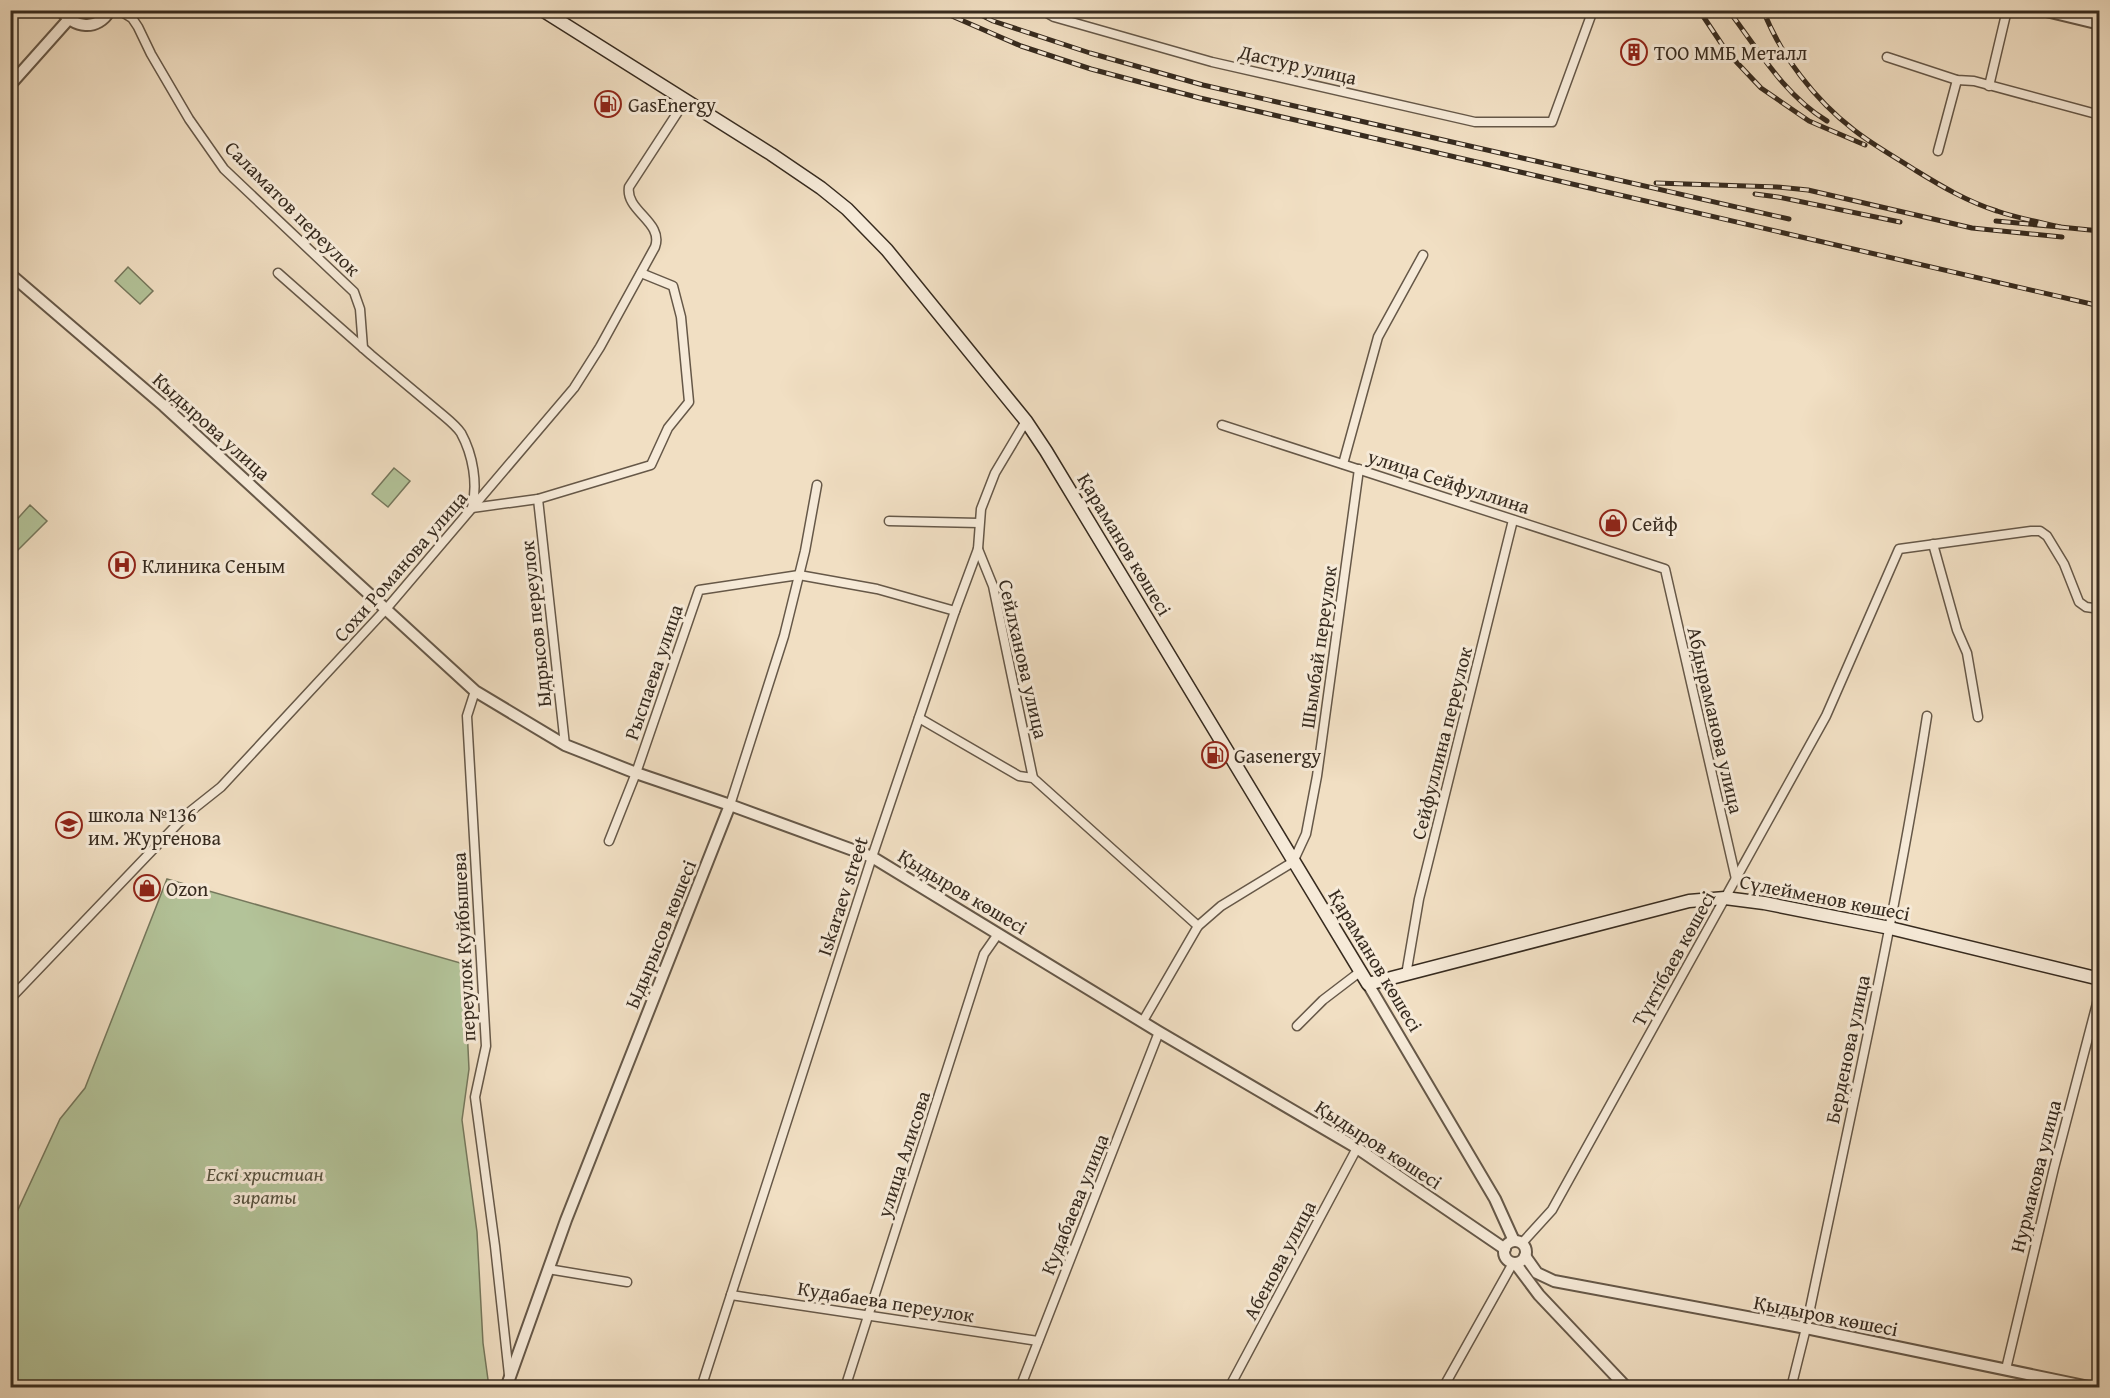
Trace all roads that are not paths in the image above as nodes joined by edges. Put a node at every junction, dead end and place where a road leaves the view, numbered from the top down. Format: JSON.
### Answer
{"nodes":[{"id":1,"x":110,"y":10,"type":"edge"},
{"id":2,"x":119,"y":10,"type":"edge"},
{"id":3,"x":542,"y":10,"type":"edge"},
{"id":4,"x":1042,"y":10,"type":"edge"},
{"id":5,"x":1593,"y":10,"type":"edge"},
{"id":6,"x":2007,"y":10,"type":"edge"},
{"id":7,"x":2042,"y":10,"type":"edge"},
{"id":8,"x":64,"y":15,"type":"edge"},
{"id":9,"x":2100,"y":24,"type":"edge"},
{"id":10,"x":1887,"y":57,"type":"dead end"},
{"id":11,"x":1957,"y":80,"type":"junction"},
{"id":12,"x":10,"y":85,"type":"edge"},
{"id":13,"x":1989,"y":86,"type":"junction"},
{"id":14,"x":685,"y":101,"type":"junction"},
{"id":15,"x":2100,"y":115,"type":"edge"},
{"id":16,"x":1938,"y":150,"type":"dead end"},
{"id":17,"x":1424,"y":255,"type":"dead end"},
{"id":18,"x":278,"y":273,"type":"dead end"},
{"id":19,"x":641,"y":273,"type":"junction"},
{"id":20,"x":10,"y":274,"type":"edge"},
{"id":21,"x":363,"y":348,"type":"junction"},
{"id":22,"x":1026,"y":421,"type":"junction"},
{"id":23,"x":1222,"y":425,"type":"dead end"},
{"id":24,"x":1343,"y":464,"type":"junction"},
{"id":25,"x":1359,"y":469,"type":"junction"},
{"id":26,"x":817,"y":484,"type":"dead end"},
{"id":27,"x":538,"y":499,"type":"junction"},
{"id":28,"x":472,"y":508,"type":"junction"},
{"id":29,"x":1513,"y":520,"type":"junction"},
{"id":30,"x":889,"y":521,"type":"dead end"},
{"id":31,"x":979,"y":523,"type":"junction"},
{"id":32,"x":1933,"y":544,"type":"junction"},
{"id":33,"x":978,"y":549,"type":"junction"},
{"id":34,"x":1665,"y":569,"type":"joint"},
{"id":35,"x":799,"y":575,"type":"junction"},
{"id":36,"x":387,"y":608,"type":"junction"},
{"id":37,"x":2100,"y":609,"type":"edge"},
{"id":38,"x":955,"y":611,"type":"junction"},
{"id":39,"x":475,"y":690,"type":"junction"},
{"id":40,"x":1927,"y":716,"type":"dead end"},
{"id":41,"x":1978,"y":717,"type":"dead end"},
{"id":42,"x":919,"y":718,"type":"junction"},
{"id":43,"x":565,"y":745,"type":"junction"},
{"id":44,"x":636,"y":773,"type":"junction"},
{"id":45,"x":1033,"y":778,"type":"junction"},
{"id":46,"x":730,"y":805,"type":"junction"},
{"id":47,"x":609,"y":842,"type":"dead end"},
{"id":48,"x":872,"y":857,"type":"junction"},
{"id":49,"x":1293,"y":862,"type":"junction"},
{"id":50,"x":1736,"y":879,"type":"junction"},
{"id":51,"x":1725,"y":898,"type":"junction"},
{"id":52,"x":1198,"y":926,"type":"junction"},
{"id":53,"x":1890,"y":928,"type":"junction"},
{"id":54,"x":998,"y":933,"type":"junction"},
{"id":55,"x":1361,"y":971,"type":"junction"},
{"id":56,"x":1406,"y":975,"type":"junction"},
{"id":57,"x":2100,"y":979,"type":"edge"},
{"id":58,"x":1368,"y":984,"type":"junction"},
{"id":59,"x":2100,"y":992,"type":"edge"},
{"id":60,"x":10,"y":999,"type":"edge"},
{"id":61,"x":1143,"y":1021,"type":"junction"},
{"id":62,"x":1297,"y":1026,"type":"dead end"},
{"id":63,"x":1159,"y":1032,"type":"junction"},
{"id":64,"x":1357,"y":1148,"type":"junction"},
{"id":65,"x":1518,"y":1242,"type":"junction"},
{"id":66,"x":1504,"y":1248,"type":"junction"},
{"id":67,"x":1525,"y":1256,"type":"junction"},
{"id":68,"x":1514,"y":1263,"type":"junction"},
{"id":69,"x":548,"y":1269,"type":"junction"},
{"id":70,"x":1554,"y":1281,"type":"junction"},
{"id":71,"x":627,"y":1282,"type":"dead end"},
{"id":72,"x":730,"y":1295,"type":"junction"},
{"id":73,"x":1539,"y":1295,"type":"junction"},
{"id":74,"x":869,"y":1315,"type":"junction"},
{"id":75,"x":1806,"y":1328,"type":"junction"},
{"id":76,"x":1038,"y":1341,"type":"junction"},
{"id":77,"x":2006,"y":1369,"type":"junction"},
{"id":78,"x":2048,"y":1383,"type":"edge"},
{"id":79,"x":508,"y":1384,"type":"edge"},
{"id":80,"x":701,"y":1388,"type":"edge"},
{"id":81,"x":845,"y":1388,"type":"edge"},
{"id":82,"x":1020,"y":1388,"type":"edge"},
{"id":83,"x":1229,"y":1388,"type":"edge"},
{"id":84,"x":1443,"y":1388,"type":"edge"},
{"id":85,"x":1627,"y":1388,"type":"edge"},
{"id":86,"x":1791,"y":1388,"type":"edge"},
{"id":87,"x":2094,"y":1388,"type":"edge"}],
"edges":[{"from":1,"to":8,"type":"street"},
{"from":2,"to":21,"type":"street","name":"Саламатов переулок"},
{"from":3,"to":14,"type":"main road","name":"Қараманов көшесі"},
{"from":4,"to":5,"type":"street","name":"Дастур улица"},
{"from":6,"to":13,"type":"street"},
{"from":7,"to":9,"type":"street"},
{"from":8,"to":12,"type":"street"},
{"from":10,"to":11,"type":"street"},
{"from":11,"to":13,"type":"street"},
{"from":11,"to":16,"type":"street"},
{"from":13,"to":15,"type":"street"},
{"from":14,"to":19,"type":"street","name":"Сохи Романова улица"},
{"from":14,"to":22,"type":"main road","name":"Қараманов көшесі"},
{"from":17,"to":24,"type":"street"},
{"from":18,"to":21,"type":"street"},
{"from":19,"to":27,"type":"street"},
{"from":19,"to":28,"type":"street","name":"Сохи Романова улица"},
{"from":20,"to":36,"type":"street","name":"Кыдырова улица"},
{"from":21,"to":28,"type":"street"},
{"from":22,"to":31,"type":"street","name":"Iskaraev street"},
{"from":22,"to":49,"type":"main road","name":"Қараманов көшесі"},
{"from":23,"to":24,"type":"street","name":"улица Сейфуллина"},
{"from":24,"to":25,"type":"street","name":"улица Сейфуллина"},
{"from":25,"to":29,"type":"street","name":"улица Сейфуллина"},
{"from":25,"to":49,"type":"street","name":"Шымбай переулок"},
{"from":26,"to":35,"type":"street","name":"Ыдырысов көшесі"},
{"from":27,"to":28,"type":"street"},
{"from":27,"to":43,"type":"street","name":"Ыдрысов переулок"},
{"from":28,"to":36,"type":"street","name":"Сохи Романова улица"},
{"from":29,"to":34,"type":"street","name":"улица Сейфуллина"},
{"from":29,"to":56,"type":"street","name":"Сейфуллина переулок"},
{"from":30,"to":31,"type":"street"},
{"from":31,"to":33,"type":"street","name":"Iskaraev street"},
{"from":32,"to":37,"type":"street"},
{"from":32,"to":41,"type":"street"},
{"from":32,"to":50,"type":"street","name":"Түктібаев көшесі"},
{"from":33,"to":38,"type":"street","name":"Iskaraev street"},
{"from":33,"to":45,"type":"street","name":"Сейлханова улица"},
{"from":34,"to":50,"type":"street","name":"Абдыраманова улица"},
{"from":35,"to":38,"type":"street","name":"Рыспаева улица"},
{"from":35,"to":44,"type":"street","name":"Рыспаева улица"},
{"from":35,"to":46,"type":"street","name":"Ыдырысов көшесі"},
{"from":36,"to":39,"type":"street","name":"Қыдыров көшесі"},
{"from":36,"to":60,"type":"street","name":"Сохи Романова улица"},
{"from":38,"to":42,"type":"street","name":"Iskaraev street"},
{"from":39,"to":43,"type":"street","name":"Қыдыров көшесі"},
{"from":39,"to":79,"type":"street","name":"переулок Куйбышева"},
{"from":40,"to":53,"type":"street","name":"Берденова улица"},
{"from":42,"to":45,"type":"street"},
{"from":42,"to":48,"type":"street","name":"Iskaraev street"},
{"from":43,"to":44,"type":"street","name":"Қыдыров көшесі"},
{"from":44,"to":46,"type":"street","name":"Қыдыров көшесі"},
{"from":44,"to":47,"type":"street","name":"Рыспаева улица"},
{"from":45,"to":52,"type":"street"},
{"from":46,"to":48,"type":"street","name":"Қыдыров көшесі"},
{"from":46,"to":69,"type":"street","name":"Ыдырысов көшесі"},
{"from":48,"to":54,"type":"street","name":"Қыдыров көшесі"},
{"from":48,"to":72,"type":"street","name":"Iskaraev street"},
{"from":49,"to":52,"type":"street"},
{"from":49,"to":55,"type":"main road","name":"Қараманов көшесі"},
{"from":50,"to":51,"type":"street","name":"Түктібаев көшесі"},
{"from":51,"to":53,"type":"main road","name":"Сүлейменов көшесі"},
{"from":51,"to":56,"type":"main road","name":"Сүлейменов көшесі"},
{"from":51,"to":65,"type":"street","name":"Түктібаев көшесі"},
{"from":52,"to":61,"type":"street"},
{"from":53,"to":57,"type":"main road","name":"Сүлейменов көшесі"},
{"from":53,"to":75,"type":"street","name":"Берденова улица"},
{"from":54,"to":61,"type":"street","name":"Қыдыров көшесі"},
{"from":54,"to":74,"type":"street","name":"улица Алисова"},
{"from":55,"to":58,"type":"main road","name":"Қараманов көшесі"},
{"from":55,"to":62,"type":"street"},
{"from":56,"to":58,"type":"main road","name":"Сүлейменов көшесі"},
{"from":58,"to":65,"type":"street","name":"Қараманов көшесі"},
{"from":59,"to":77,"type":"street","name":"Нурмакова улица"},
{"from":61,"to":63,"type":"street","name":"Қыдыров көшесі"},
{"from":63,"to":64,"type":"street","name":"Қыдыров көшесі"},
{"from":63,"to":76,"type":"street","name":"Кудабаева улица"},
{"from":64,"to":66,"type":"street","name":"Қыдыров көшесі"},
{"from":64,"to":83,"type":"street","name":"Абенова улица"},
{"from":65,"to":66,"type":"street"},
{"from":65,"to":67,"type":"street"},
{"from":66,"to":68,"type":"street"},
{"from":67,"to":68,"type":"street"},
{"from":67,"to":70,"type":"street","name":"Қыдыров көшесі"},
{"from":68,"to":73,"type":"street"},
{"from":68,"to":84,"type":"street"},
{"from":69,"to":71,"type":"street"},
{"from":69,"to":79,"type":"street","name":"Ыдырысов көшесі"},
{"from":70,"to":73,"type":"street"},
{"from":70,"to":75,"type":"street","name":"Қыдыров көшесі"},
{"from":72,"to":74,"type":"street","name":"Кудабаева переулок"},
{"from":72,"to":80,"type":"street","name":"Iskaraev street"},
{"from":73,"to":85,"type":"street"},
{"from":74,"to":76,"type":"street","name":"Кудабаева переулок"},
{"from":74,"to":81,"type":"street","name":"улица Алисова"},
{"from":75,"to":77,"type":"street","name":"Қыдыров көшесі"},
{"from":75,"to":86,"type":"street","name":"Берденова улица"},
{"from":76,"to":82,"type":"street","name":"Кудабаева улица"},
{"from":77,"to":78,"type":"street","name":"Қыдыров көшесі"},
{"from":78,"to":87,"type":"street","name":"Қыдыров көшесі"}]}
